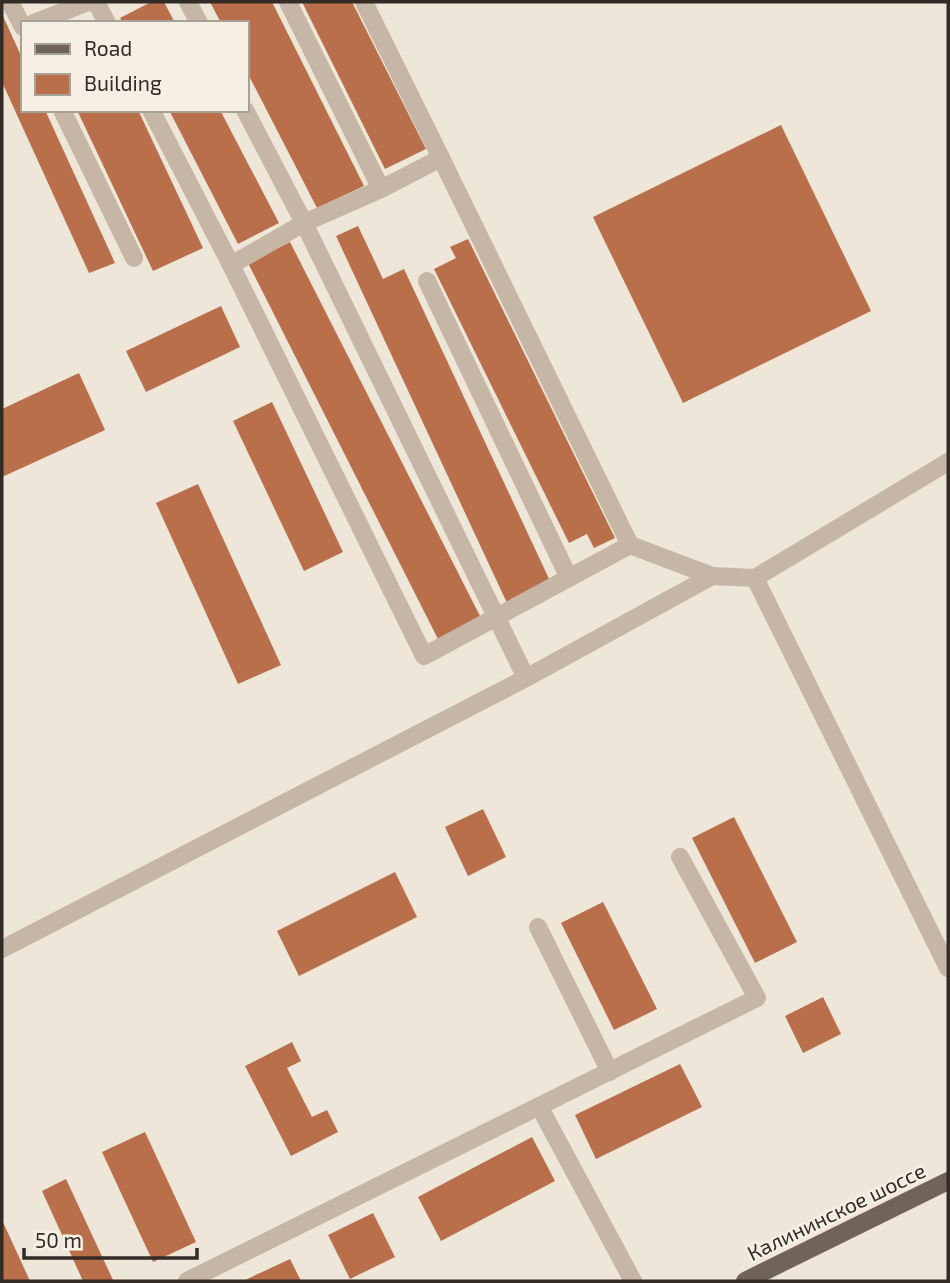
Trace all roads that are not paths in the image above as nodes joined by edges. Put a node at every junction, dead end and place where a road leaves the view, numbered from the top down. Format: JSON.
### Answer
{"nodes":[{"id":1,"x":10,"y":2,"type":"edge"},
{"id":2,"x":88,"y":2,"type":"edge"},
{"id":3,"x":96,"y":2,"type":"edge"},
{"id":4,"x":188,"y":2,"type":"edge"},
{"id":5,"x":288,"y":2,"type":"edge"},
{"id":6,"x":364,"y":2,"type":"edge"},
{"id":7,"x":39,"y":21,"type":"edge"},
{"id":8,"x":106,"y":21,"type":"edge"},
{"id":9,"x":198,"y":21,"type":"edge"},
{"id":10,"x":21,"y":26,"type":"edge"},
{"id":11,"x":63,"y":112,"type":"edge"},
{"id":12,"x":152,"y":112,"type":"edge"},
{"id":13,"x":246,"y":112,"type":"edge"},
{"id":14,"x":442,"y":158,"type":"junction"},
{"id":15,"x":382,"y":190,"type":"junction"},
{"id":16,"x":304,"y":223,"type":"junction"},
{"id":17,"x":134,"y":258,"type":"dead end"},
{"id":18,"x":231,"y":265,"type":"junction"},
{"id":19,"x":427,"y":281,"type":"dead end"},
{"id":20,"x":948,"y":462,"type":"edge"},
{"id":21,"x":630,"y":545,"type":"junction"},
{"id":22,"x":712,"y":576,"type":"junction"},
{"id":23,"x":569,"y":578,"type":"junction"},
{"id":24,"x":755,"y":578,"type":"junction"},
{"id":25,"x":496,"y":617,"type":"junction"},
{"id":26,"x":526,"y":678,"type":"junction"},
{"id":27,"x":680,"y":857,"type":"dead end"},
{"id":28,"x":538,"y":927,"type":"dead end"},
{"id":29,"x":2,"y":948,"type":"edge"},
{"id":30,"x":948,"y":968,"type":"edge"},
{"id":31,"x":610,"y":1072,"type":"junction"},
{"id":32,"x":539,"y":1106,"type":"junction"},
{"id":33,"x":948,"y":1181,"type":"edge"},
{"id":34,"x":187,"y":1281,"type":"edge"},
{"id":35,"x":633,"y":1281,"type":"edge"},
{"id":36,"x":745,"y":1281,"type":"edge"}],
"edges":[{"from":1,"to":10,"type":"street"},
{"from":2,"to":7,"type":"street"},
{"from":3,"to":8,"type":"street"},
{"from":4,"to":9,"type":"street"},
{"from":5,"to":15,"type":"street"},
{"from":6,"to":14,"type":"street"},
{"from":11,"to":17,"type":"street"},
{"from":12,"to":18,"type":"street"},
{"from":13,"to":16,"type":"street"},
{"from":14,"to":15,"type":"street"},
{"from":14,"to":21,"type":"street"},
{"from":15,"to":16,"type":"street"},
{"from":16,"to":18,"type":"street"},
{"from":16,"to":25,"type":"street"},
{"from":18,"to":25,"type":"street"},
{"from":19,"to":23,"type":"street"},
{"from":20,"to":24,"type":"street"},
{"from":21,"to":22,"type":"street"},
{"from":21,"to":23,"type":"street"},
{"from":22,"to":24,"type":"street"},
{"from":22,"to":26,"type":"street"},
{"from":23,"to":25,"type":"street"},
{"from":24,"to":30,"type":"street"},
{"from":25,"to":26,"type":"street"},
{"from":26,"to":29,"type":"street"},
{"from":27,"to":31,"type":"street"},
{"from":28,"to":31,"type":"street"},
{"from":31,"to":32,"type":"street"},
{"from":32,"to":34,"type":"street"},
{"from":32,"to":35,"type":"street"},
{"from":33,"to":36,"type":"main road","name":"Калининское шоссе"}]}
